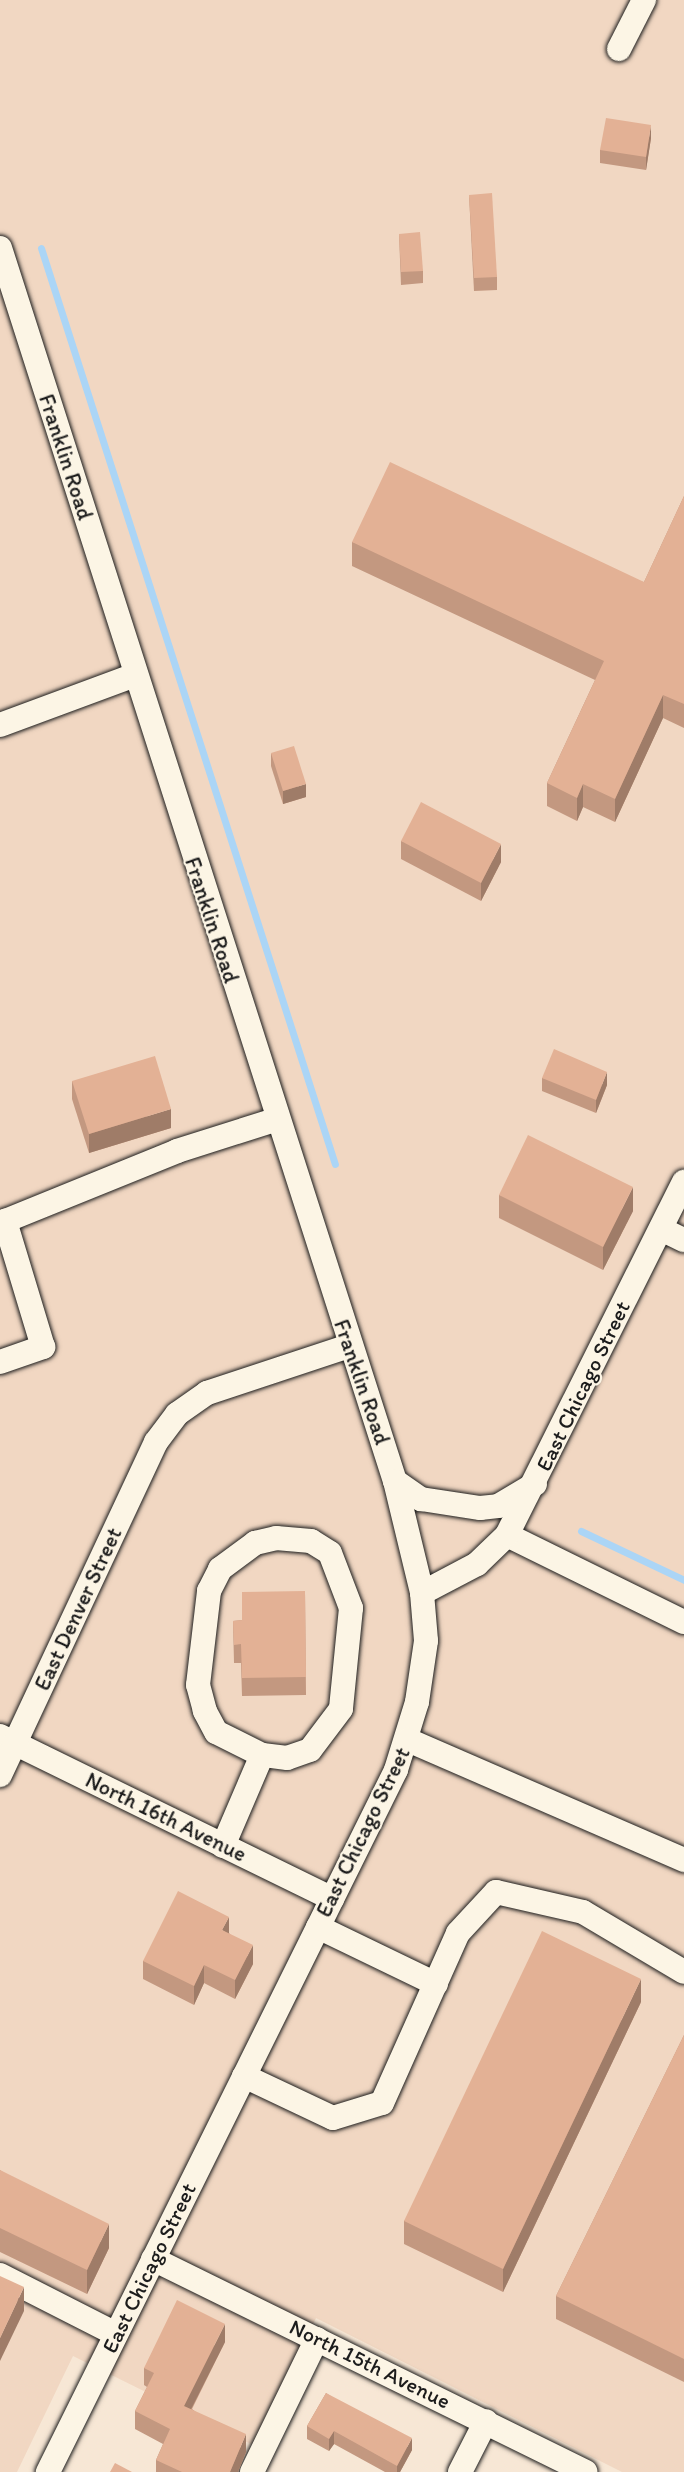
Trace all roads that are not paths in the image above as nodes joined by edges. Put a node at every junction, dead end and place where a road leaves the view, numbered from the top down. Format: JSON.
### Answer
{"nodes":[{"id":1,"x":644,"y":0,"type":"edge"},
{"id":2,"x":619,"y":49,"type":"dead end"},
{"id":3,"x":0,"y":248,"type":"edge"},
{"id":4,"x":135,"y":675,"type":"junction"},
{"id":5,"x":0,"y":725,"type":"edge"},
{"id":6,"x":275,"y":1120,"type":"junction"},
{"id":7,"x":684,"y":1182,"type":"edge"},
{"id":8,"x":661,"y":1229,"type":"junction"},
{"id":9,"x":684,"y":1240,"type":"edge"},
{"id":10,"x":349,"y":1346,"type":"junction"},
{"id":11,"x":0,"y":1362,"type":"edge"},
{"id":12,"x":395,"y":1481,"type":"junction"},
{"id":13,"x":535,"y":1484,"type":"junction"},
{"id":14,"x":507,"y":1535,"type":"junction"},
{"id":15,"x":422,"y":1593,"type":"junction"},
{"id":16,"x":684,"y":1622,"type":"edge"},
{"id":17,"x":8,"y":1740,"type":"edge"},
{"id":18,"x":408,"y":1740,"type":"junction"},
{"id":19,"x":262,"y":1755,"type":"junction"},
{"id":20,"x":0,"y":1775,"type":"edge"},
{"id":21,"x":223,"y":1846,"type":"junction"},
{"id":22,"x":684,"y":1860,"type":"edge"},
{"id":23,"x":332,"y":1899,"type":"junction"},
{"id":24,"x":318,"y":1927,"type":"junction"},
{"id":25,"x":684,"y":1972,"type":"edge"},
{"id":26,"x":436,"y":1984,"type":"junction"},
{"id":27,"x":244,"y":2076,"type":"junction"},
{"id":28,"x":153,"y":2259,"type":"junction"},
{"id":29,"x":0,"y":2274,"type":"edge"},
{"id":30,"x":116,"y":2334,"type":"junction"},
{"id":31,"x":317,"y":2339,"type":"junction"},
{"id":32,"x":486,"y":2421,"type":"junction"},
{"id":33,"x":48,"y":2472,"type":"edge"},
{"id":34,"x":252,"y":2472,"type":"edge"},
{"id":35,"x":460,"y":2472,"type":"edge"},
{"id":36,"x":585,"y":2472,"type":"edge"}],
"edges":[{"from":1,"to":2,"type":"street"},
{"from":3,"to":4,"type":"street","name":"Franklin Road"},
{"from":4,"to":5,"type":"street"},
{"from":4,"to":6,"type":"street","name":"Franklin Road"},
{"from":6,"to":10,"type":"street","name":"Franklin Road"},
{"from":6,"to":11,"type":"street"},
{"from":7,"to":8,"type":"street","name":"East Chicago Street"},
{"from":8,"to":9,"type":"street"},
{"from":8,"to":13,"type":"street","name":"East Chicago Street"},
{"from":10,"to":12,"type":"street","name":"Franklin Road"},
{"from":10,"to":17,"type":"street","name":"East Denver Street"},
{"from":12,"to":13,"type":"street"},
{"from":12,"to":15,"type":"street","name":"Franklin Road"},
{"from":13,"to":14,"type":"street","name":"East Chicago Street"},
{"from":14,"to":15,"type":"street","name":"East Chicago Street"},
{"from":14,"to":16,"type":"street"},
{"from":15,"to":18,"type":"street","name":"East Chicago Street"},
{"from":17,"to":20,"type":"street","name":"East Denver Street"},
{"from":17,"to":21,"type":"street","name":"North 16th Avenue"},
{"from":18,"to":22,"type":"street"},
{"from":18,"to":23,"type":"street","name":"East Chicago Street"},
{"from":19,"to":19,"type":"street"},
{"from":19,"to":21,"type":"street"},
{"from":21,"to":23,"type":"street","name":"North 16th Avenue"},
{"from":23,"to":24,"type":"street","name":"East Chicago Street"},
{"from":24,"to":26,"type":"street"},
{"from":24,"to":27,"type":"street","name":"East Chicago Street"},
{"from":25,"to":26,"type":"street"},
{"from":26,"to":27,"type":"street"},
{"from":27,"to":28,"type":"street","name":"East Chicago Street"},
{"from":28,"to":30,"type":"street","name":"East Chicago Street"},
{"from":28,"to":31,"type":"street","name":"North 15th Avenue"},
{"from":29,"to":30,"type":"street"},
{"from":30,"to":33,"type":"street","name":"East Chicago Street"},
{"from":31,"to":32,"type":"street","name":"North 15th Avenue"},
{"from":31,"to":34,"type":"street"},
{"from":32,"to":35,"type":"street"},
{"from":32,"to":36,"type":"street","name":"North 15th Avenue"}]}
